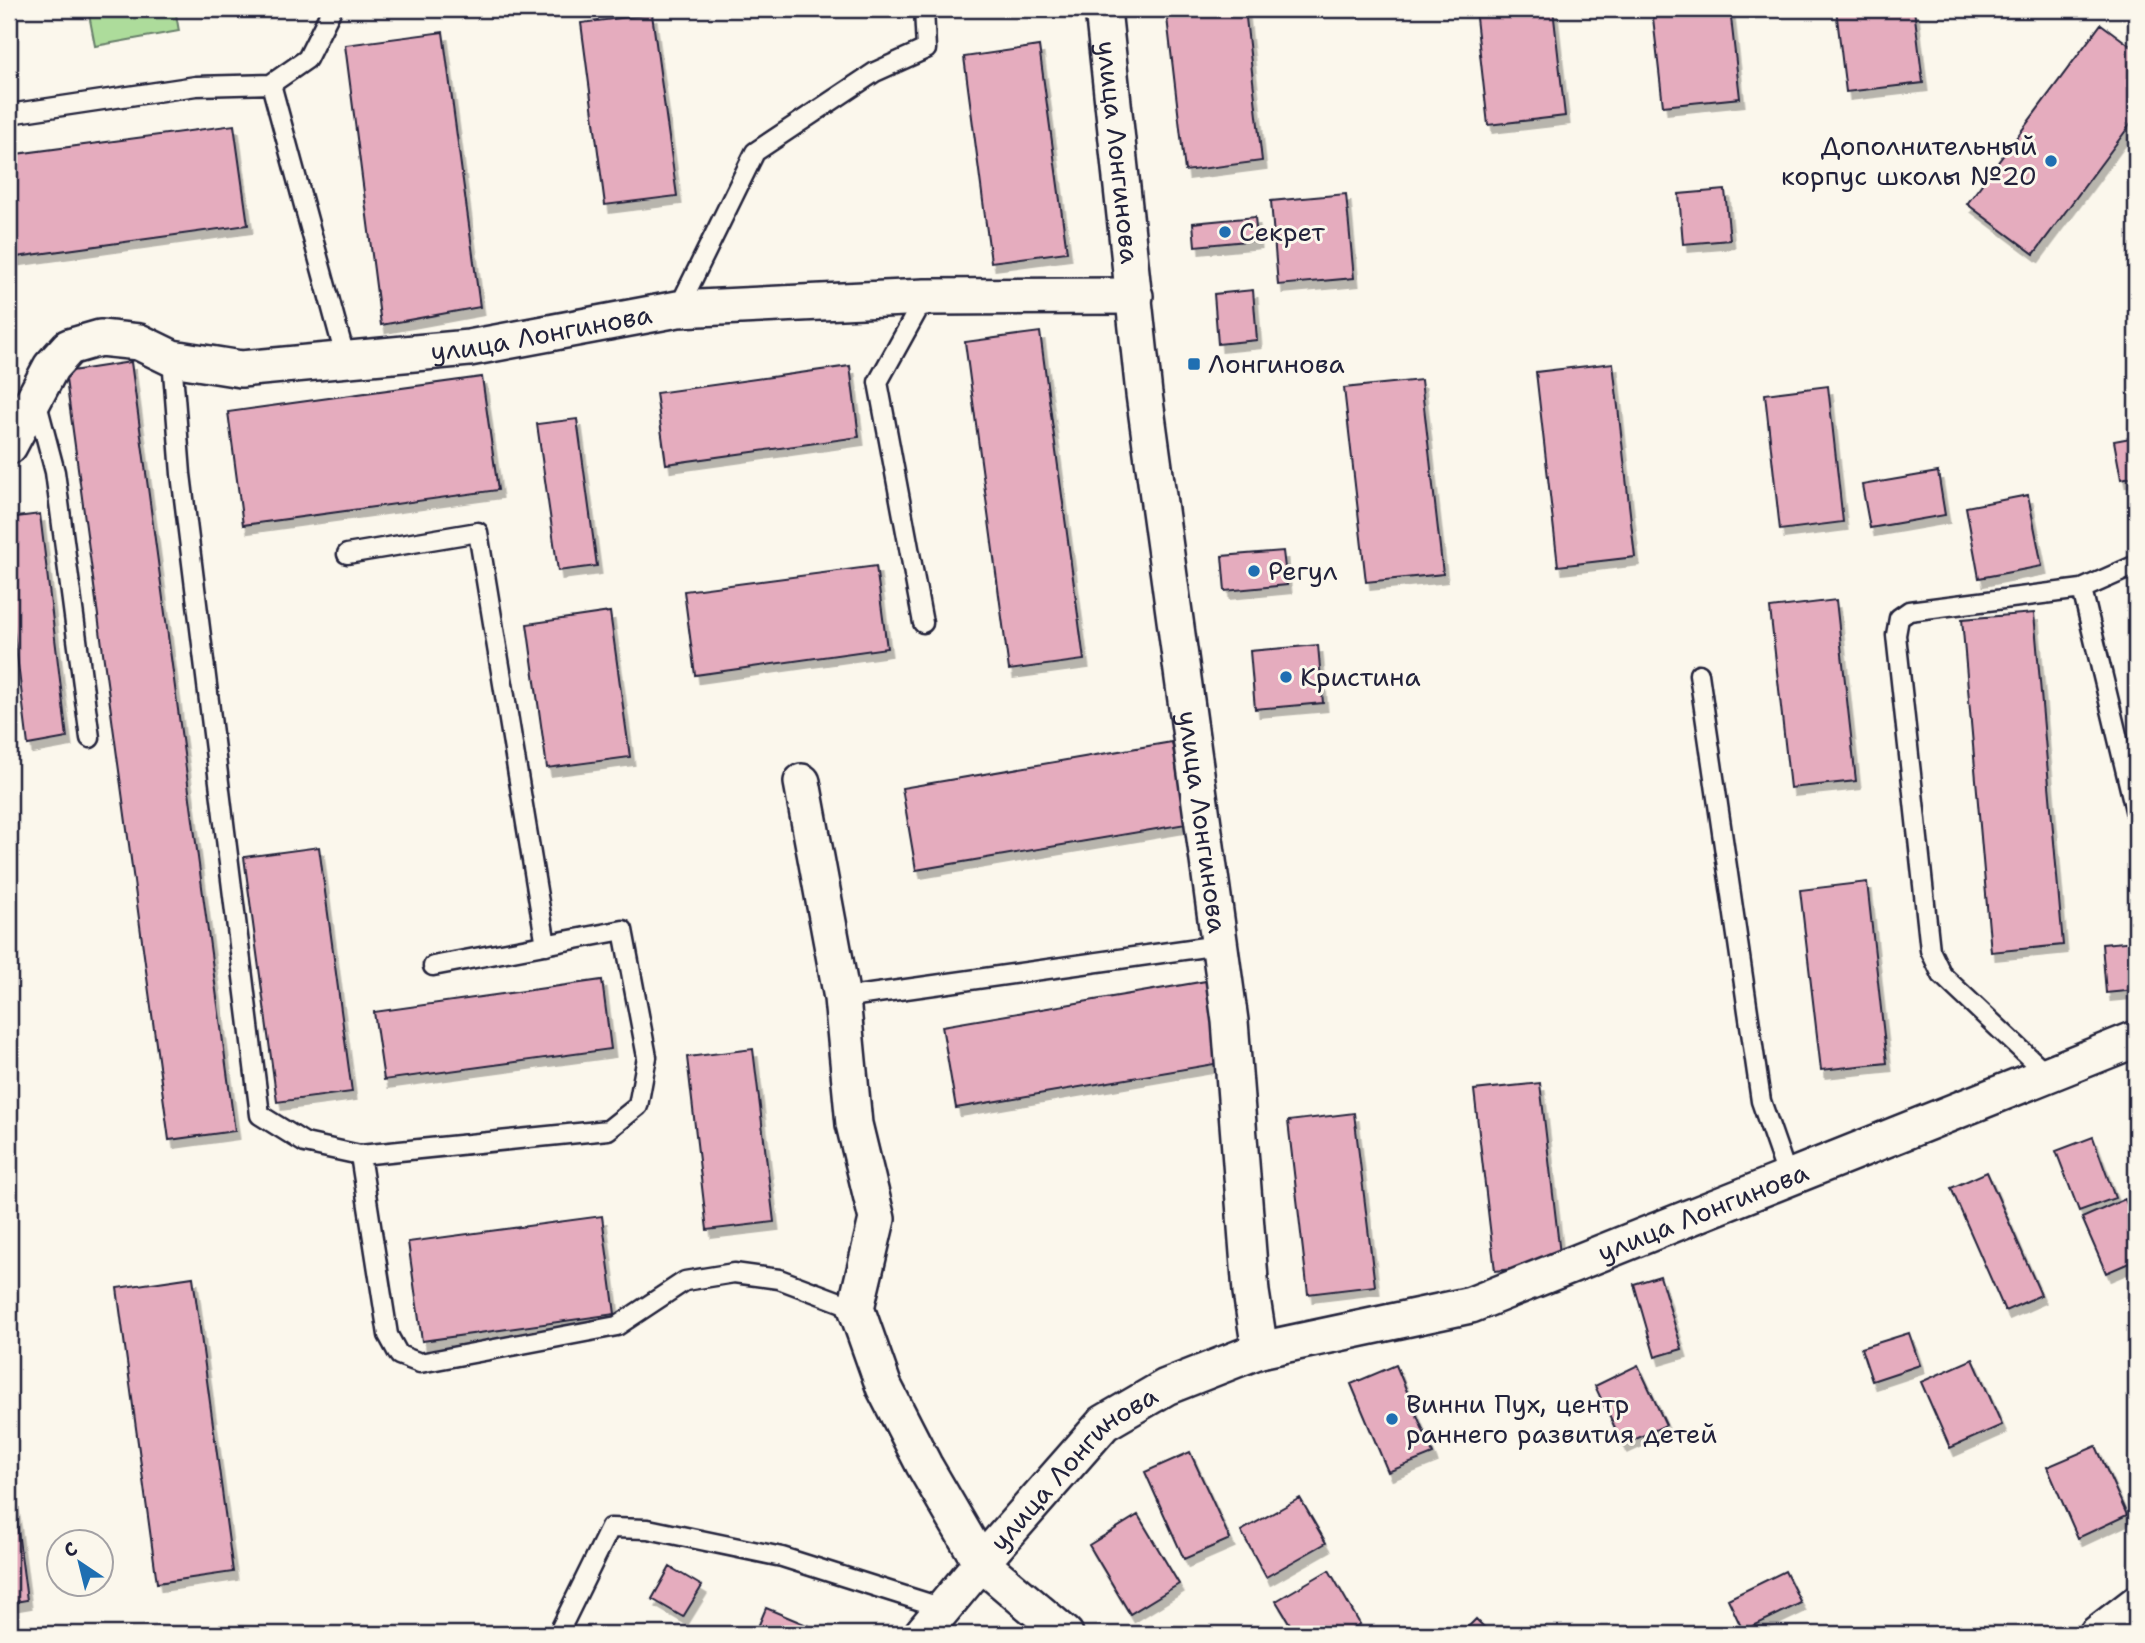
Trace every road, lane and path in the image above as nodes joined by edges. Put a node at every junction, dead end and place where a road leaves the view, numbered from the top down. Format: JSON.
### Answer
{"nodes":[{"id":1,"x":332,"y":9,"type":"edge"},
{"id":2,"x":924,"y":9,"type":"edge"},
{"id":3,"x":1103,"y":9,"type":"edge"},
{"id":4,"x":271,"y":84,"type":"junction"},
{"id":5,"x":9,"y":114,"type":"edge"},
{"id":6,"x":925,"y":296,"type":"junction"},
{"id":7,"x":1135,"y":296,"type":"junction"},
{"id":8,"x":678,"y":309,"type":"junction"},
{"id":9,"x":172,"y":358,"type":"junction"},
{"id":10,"x":346,"y":360,"type":"junction"},
{"id":11,"x":35,"y":396,"type":"junction"},
{"id":12,"x":9,"y":446,"type":"edge"},
{"id":13,"x":347,"y":554,"type":"dead end"},
{"id":14,"x":2136,"y":565,"type":"edge"},
{"id":15,"x":2082,"y":590,"type":"junction"},
{"id":16,"x":923,"y":623,"type":"dead end"},
{"id":17,"x":1699,"y":674,"type":"dead end"},
{"id":18,"x":90,"y":738,"type":"dead end"},
{"id":19,"x":802,"y":782,"type":"dead end"},
{"id":20,"x":2136,"y":814,"type":"edge"},
{"id":21,"x":546,"y":945,"type":"junction"},
{"id":22,"x":1219,"y":945,"type":"junction"},
{"id":23,"x":433,"y":966,"type":"dead end"},
{"id":24,"x":842,"y":998,"type":"junction"},
{"id":25,"x":2136,"y":1039,"type":"edge"},
{"id":26,"x":2047,"y":1074,"type":"junction"},
{"id":27,"x":360,"y":1154,"type":"junction"},
{"id":28,"x":1788,"y":1178,"type":"junction"},
{"id":29,"x":856,"y":1308,"type":"junction"},
{"id":30,"x":1260,"y":1350,"type":"junction"},
{"id":31,"x":981,"y":1563,"type":"junction"},
{"id":32,"x":2136,"y":1604,"type":"edge"},
{"id":33,"x":933,"y":1621,"type":"edge"},
{"id":34,"x":558,"y":1634,"type":"edge"},
{"id":35,"x":1065,"y":1634,"type":"edge"},
{"id":36,"x":2097,"y":1634,"type":"edge"}],
"edges":[{"from":1,"to":4,"type":"lane"},
{"from":2,"to":8,"type":"lane"},
{"from":3,"to":7,"type":"street","name":"улица Лонгинова"},
{"from":4,"to":5,"type":"lane"},
{"from":4,"to":10,"type":"lane"},
{"from":6,"to":7,"type":"street","name":"улица Лонгинова"},
{"from":6,"to":8,"type":"street","name":"улица Лонгинова"},
{"from":6,"to":16,"type":"lane"},
{"from":7,"to":22,"type":"street","name":"улица Лонгинова"},
{"from":8,"to":10,"type":"street","name":"улица Лонгинова"},
{"from":9,"to":10,"type":"street","name":"улица Лонгинова"},
{"from":9,"to":11,"type":"street","name":"улица Лонгинова"},
{"from":9,"to":27,"type":"lane"},
{"from":11,"to":12,"type":"street","name":"улица Лонгинова"},
{"from":11,"to":18,"type":"lane"},
{"from":13,"to":21,"type":"lane"},
{"from":14,"to":15,"type":"lane"},
{"from":15,"to":20,"type":"lane"},
{"from":15,"to":26,"type":"lane"},
{"from":17,"to":28,"type":"lane"},
{"from":19,"to":24,"type":"street"},
{"from":21,"to":23,"type":"lane"},
{"from":21,"to":27,"type":"lane"},
{"from":22,"to":24,"type":"lane"},
{"from":22,"to":30,"type":"street","name":"улица Лонгинова"},
{"from":24,"to":29,"type":"street"},
{"from":25,"to":26,"type":"street","name":"улица Лонгинова"},
{"from":26,"to":28,"type":"street","name":"улица Лонгинова"},
{"from":27,"to":29,"type":"lane"},
{"from":28,"to":30,"type":"street","name":"улица Лонгинова"},
{"from":29,"to":31,"type":"street"},
{"from":30,"to":31,"type":"street","name":"улица Лонгинова"},
{"from":31,"to":33,"type":"street","name":"улица Лонгинова"},
{"from":31,"to":35,"type":"street"},
{"from":32,"to":36,"type":"street"},
{"from":33,"to":34,"type":"lane"}]}
